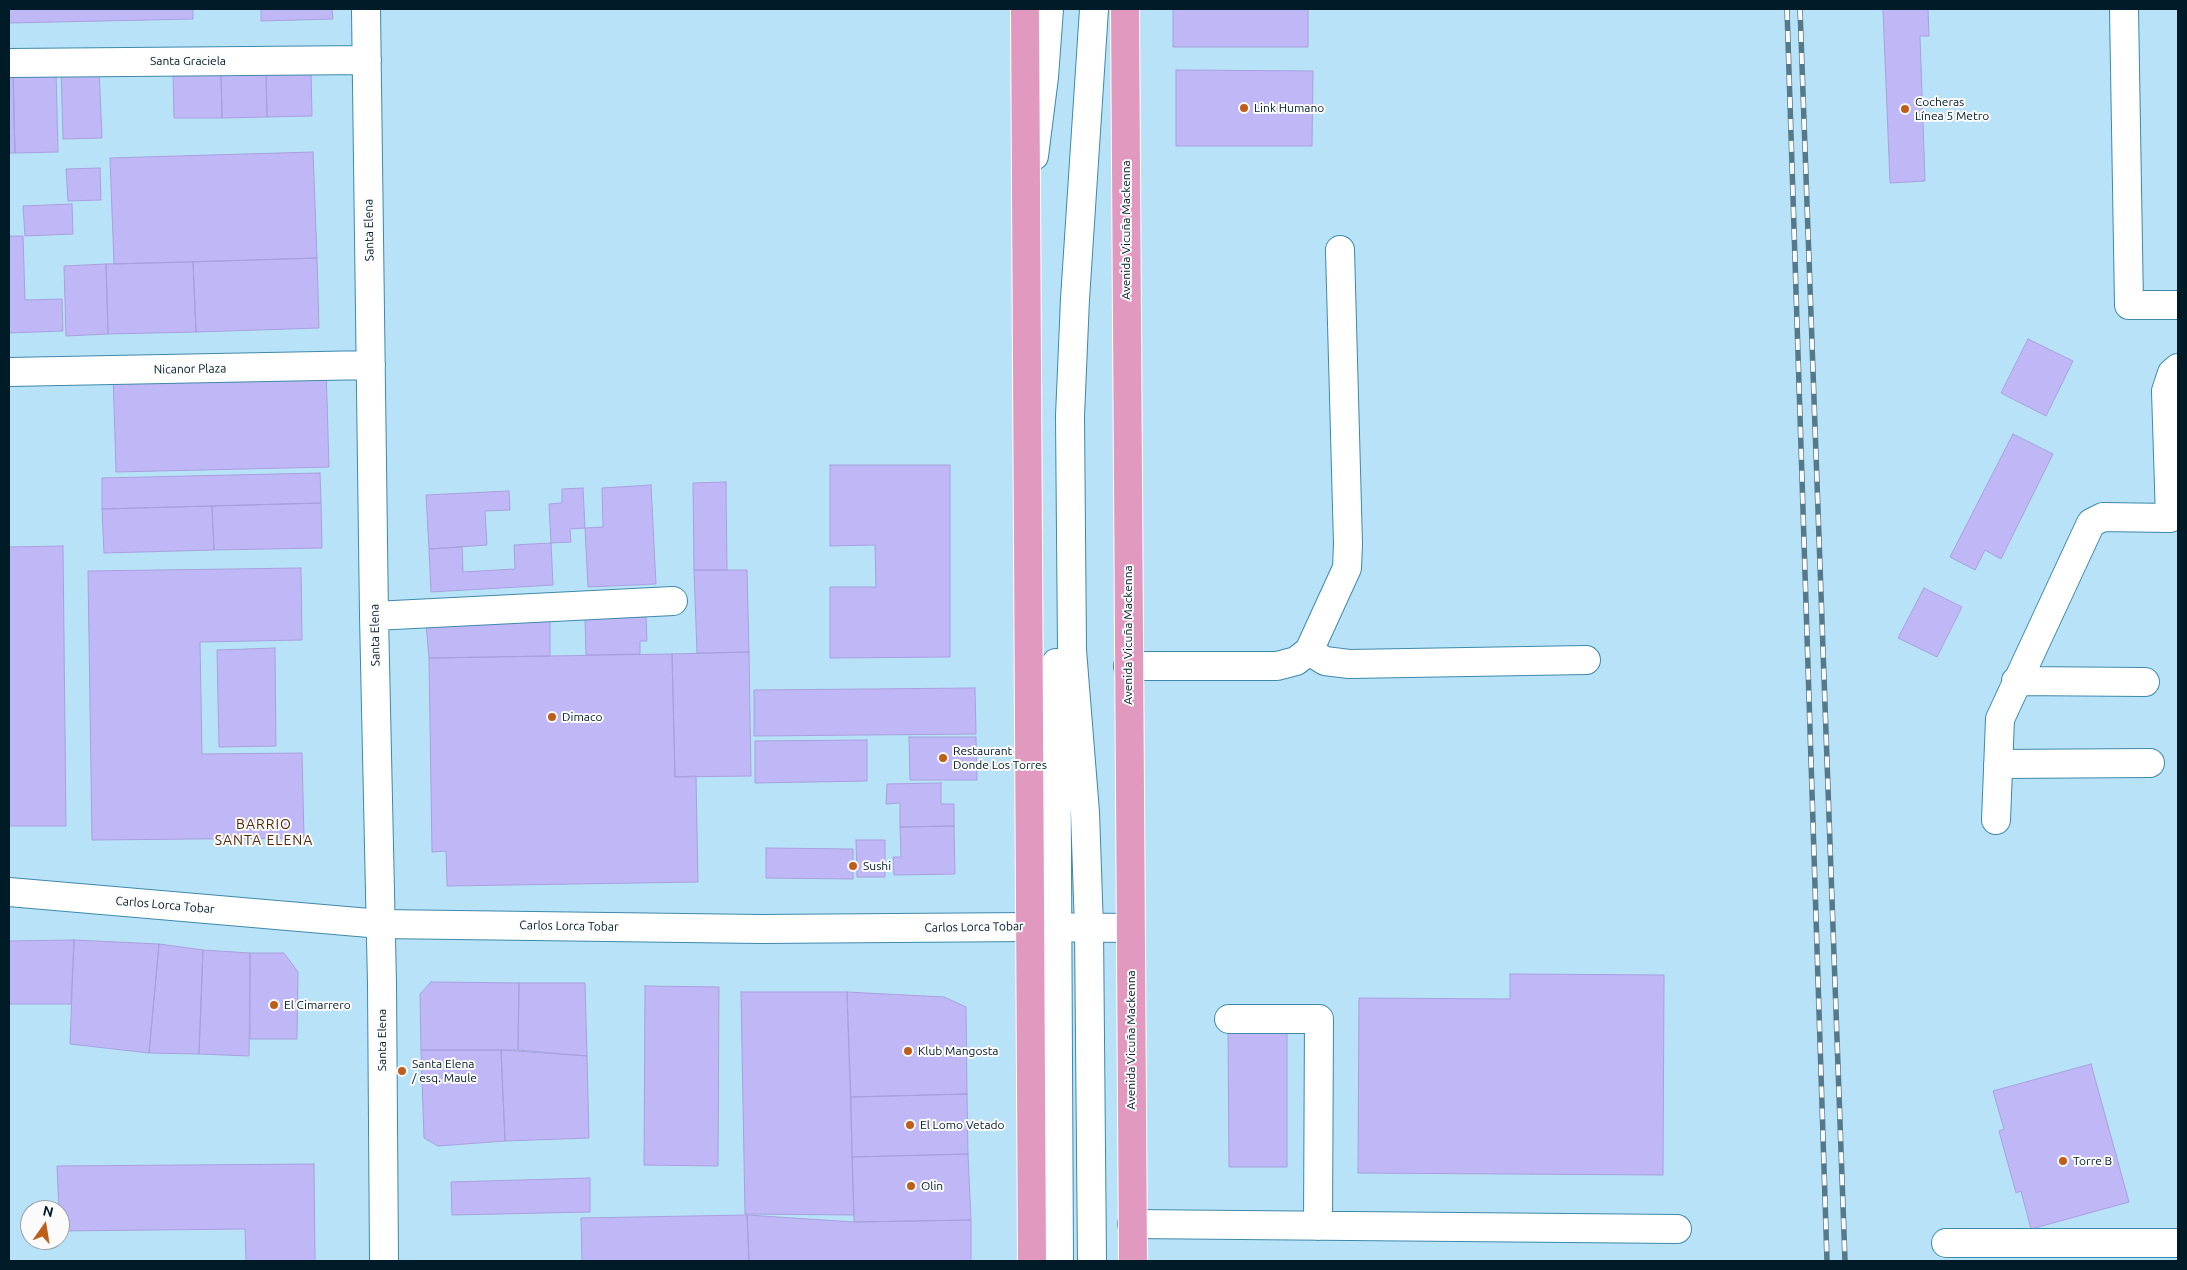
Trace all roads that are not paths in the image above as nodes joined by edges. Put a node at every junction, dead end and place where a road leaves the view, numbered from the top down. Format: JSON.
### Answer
{"nodes":[{"id":1,"x":366,"y":9,"type":"edge"},
{"id":2,"x":1025,"y":9,"type":"edge"},
{"id":3,"x":1049,"y":9,"type":"edge"},
{"id":4,"x":1076,"y":9,"type":"edge"},
{"id":5,"x":1094,"y":9,"type":"edge"},
{"id":6,"x":1125,"y":9,"type":"edge"},
{"id":7,"x":2124,"y":9,"type":"edge"},
{"id":8,"x":367,"y":60,"type":"junction"},
{"id":9,"x":9,"y":63,"type":"edge"},
{"id":10,"x":1026,"y":205,"type":"junction"},
{"id":11,"x":1340,"y":250,"type":"dead end"},
{"id":12,"x":2178,"y":305,"type":"edge"},
{"id":13,"x":371,"y":365,"type":"junction"},
{"id":14,"x":2178,"y":368,"type":"edge"},
{"id":15,"x":9,"y":372,"type":"edge"},
{"id":16,"x":674,"y":601,"type":"dead end"},
{"id":17,"x":374,"y":616,"type":"junction"},
{"id":18,"x":1309,"y":652,"type":"junction"},
{"id":19,"x":1586,"y":660,"type":"dead end"},
{"id":20,"x":1128,"y":666,"type":"junction"},
{"id":21,"x":2016,"y":681,"type":"junction"},
{"id":22,"x":2145,"y":682,"type":"dead end"},
{"id":23,"x":2150,"y":763,"type":"dead end"},
{"id":24,"x":1998,"y":764,"type":"junction"},
{"id":25,"x":1996,"y":820,"type":"dead end"},
{"id":26,"x":9,"y":892,"type":"edge"},
{"id":27,"x":381,"y":924,"type":"junction"},
{"id":28,"x":1030,"y":927,"type":"junction"},
{"id":29,"x":1057,"y":928,"type":"junction"},
{"id":30,"x":1089,"y":928,"type":"junction"},
{"id":31,"x":1130,"y":928,"type":"junction"},
{"id":32,"x":1229,"y":1019,"type":"dead end"},
{"id":33,"x":1132,"y":1224,"type":"junction"},
{"id":34,"x":1318,"y":1226,"type":"junction"},
{"id":35,"x":1677,"y":1229,"type":"dead end"},
{"id":36,"x":1946,"y":1243,"type":"dead end"},
{"id":37,"x":2178,"y":1243,"type":"edge"},
{"id":38,"x":384,"y":1261,"type":"edge"},
{"id":39,"x":1032,"y":1261,"type":"edge"},
{"id":40,"x":1059,"y":1261,"type":"edge"},
{"id":41,"x":1092,"y":1261,"type":"edge"},
{"id":42,"x":1133,"y":1261,"type":"edge"}],
"edges":[{"from":1,"to":8,"type":"street","name":"Santa Elena"},
{"from":2,"to":10,"type":"main road"},
{"from":3,"to":10,"type":"street"},
{"from":4,"to":29,"type":"street"},
{"from":5,"to":30,"type":"street"},
{"from":6,"to":20,"type":"main road","name":"Avenida Vicuña Mackenna"},
{"from":7,"to":12,"type":"street"},
{"from":8,"to":9,"type":"street","name":"Santa Graciela"},
{"from":8,"to":13,"type":"street","name":"Santa Elena"},
{"from":10,"to":28,"type":"main road"},
{"from":11,"to":18,"type":"street"},
{"from":13,"to":15,"type":"street","name":"Nicanor Plaza"},
{"from":13,"to":17,"type":"street","name":"Santa Elena"},
{"from":14,"to":21,"type":"street"},
{"from":16,"to":17,"type":"street"},
{"from":17,"to":27,"type":"street","name":"Santa Elena"},
{"from":18,"to":19,"type":"street"},
{"from":18,"to":20,"type":"street"},
{"from":20,"to":31,"type":"main road","name":"Avenida Vicuña Mackenna"},
{"from":21,"to":22,"type":"street"},
{"from":21,"to":24,"type":"street"},
{"from":23,"to":24,"type":"street"},
{"from":24,"to":25,"type":"street"},
{"from":26,"to":27,"type":"street","name":"Carlos Lorca Tobar"},
{"from":27,"to":28,"type":"street","name":"Carlos Lorca Tobar"},
{"from":27,"to":38,"type":"street","name":"Santa Elena"},
{"from":28,"to":29,"type":"street","name":"Carlos Lorca Tobar"},
{"from":28,"to":39,"type":"main road"},
{"from":29,"to":30,"type":"street","name":"Carlos Lorca Tobar"},
{"from":29,"to":40,"type":"street"},
{"from":30,"to":31,"type":"street","name":"Carlos Lorca Tobar"},
{"from":30,"to":41,"type":"street"},
{"from":31,"to":33,"type":"main road","name":"Avenida Vicuña Mackenna"},
{"from":32,"to":34,"type":"street"},
{"from":33,"to":34,"type":"street"},
{"from":33,"to":42,"type":"main road","name":"Avenida Vicuña Mackenna"},
{"from":34,"to":35,"type":"street"},
{"from":36,"to":37,"type":"street"}]}
